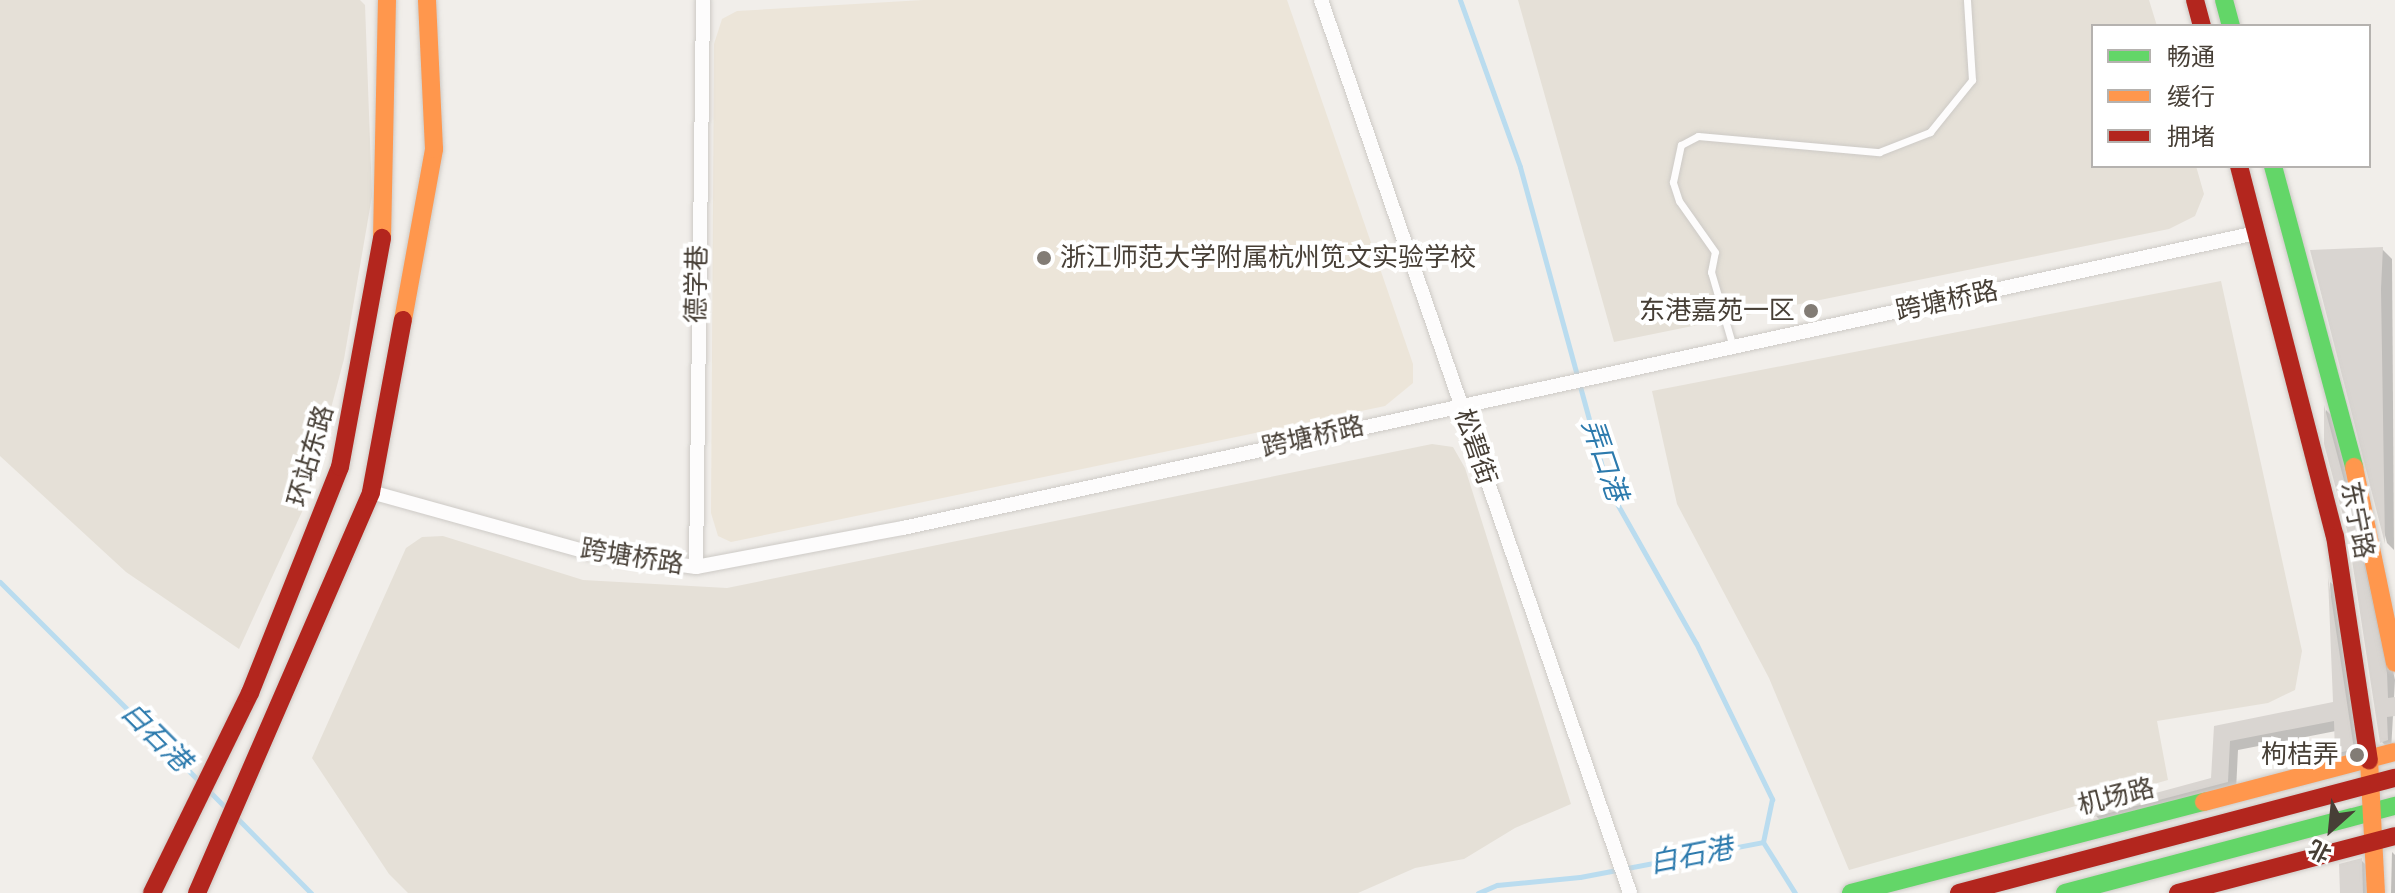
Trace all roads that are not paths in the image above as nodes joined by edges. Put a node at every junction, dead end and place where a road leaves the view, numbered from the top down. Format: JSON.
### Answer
{"nodes":[{"id":1,"x":387,"y":0,"type":"edge"},
{"id":2,"x":427,"y":0,"type":"edge"},
{"id":3,"x":703,"y":0,"type":"edge"},
{"id":4,"x":1321,"y":0,"type":"edge"},
{"id":5,"x":1967,"y":0,"type":"edge"},
{"id":6,"x":2195,"y":0,"type":"edge"},
{"id":7,"x":2224,"y":0,"type":"edge"},
{"id":8,"x":2201,"y":24,"type":"edge"},
{"id":9,"x":2230,"y":24,"type":"edge"},
{"id":10,"x":2240,"y":168,"type":"edge"},
{"id":11,"x":2274,"y":168,"type":"edge"},
{"id":12,"x":2256,"y":233,"type":"junction"},
{"id":13,"x":1733,"y":347,"type":"junction"},
{"id":14,"x":1460,"y":404,"type":"junction"},
{"id":15,"x":371,"y":492,"type":"junction"},
{"id":16,"x":696,"y":567,"type":"junction"},
{"id":17,"x":2395,"y":663,"type":"edge"},
{"id":18,"x":2395,"y":752,"type":"edge"},
{"id":19,"x":2370,"y":760,"type":"junction"},
{"id":20,"x":2395,"y":778,"type":"edge"},
{"id":21,"x":2373,"y":784,"type":"junction"},
{"id":22,"x":2395,"y":806,"type":"edge"},
{"id":23,"x":2374,"y":812,"type":"junction"},
{"id":24,"x":2386,"y":839,"type":"edge"},
{"id":25,"x":152,"y":893,"type":"edge"},
{"id":26,"x":197,"y":893,"type":"edge"},
{"id":27,"x":1630,"y":893,"type":"edge"},
{"id":28,"x":1851,"y":893,"type":"edge"},
{"id":29,"x":1959,"y":893,"type":"edge"},
{"id":30,"x":2069,"y":893,"type":"edge"},
{"id":31,"x":2178,"y":893,"type":"edge"},
{"id":32,"x":2376,"y":893,"type":"edge"}],
"edges":[{"from":1,"to":25,"type":"main road","name":"环站东路"},
{"from":2,"to":15,"type":"main road"},
{"from":3,"to":16,"type":"street","name":"德学巷"},
{"from":4,"to":14,"type":"street","name":"松碧街"},
{"from":5,"to":13,"type":"lane"},
{"from":6,"to":8,"type":"main road"},
{"from":7,"to":9,"type":"main road"},
{"from":10,"to":12,"type":"main road","name":"东宁路"},
{"from":11,"to":17,"type":"main road","name":"东宁路"},
{"from":12,"to":13,"type":"street","name":"跨塘桥路"},
{"from":12,"to":19,"type":"main road","name":"东宁路"},
{"from":13,"to":14,"type":"street","name":"跨塘桥路"},
{"from":14,"to":16,"type":"street","name":"跨塘桥路"},
{"from":14,"to":27,"type":"street","name":"松碧街"},
{"from":15,"to":16,"type":"street","name":"跨塘桥路"},
{"from":15,"to":26,"type":"main road"},
{"from":18,"to":19,"type":"main road","name":"机场路"},
{"from":19,"to":21,"type":"main road","name":"东宁路"},
{"from":19,"to":28,"type":"main road","name":"机场路"},
{"from":20,"to":21,"type":"main road","name":"机场路"},
{"from":21,"to":23,"type":"main road","name":"东宁路"},
{"from":21,"to":29,"type":"main road","name":"机场路"},
{"from":22,"to":23,"type":"main road"},
{"from":23,"to":24,"type":"main road","name":"东宁路"},
{"from":23,"to":30,"type":"main road"},
{"from":24,"to":31,"type":"main road"},
{"from":24,"to":32,"type":"main road","name":"东宁路"}]}
